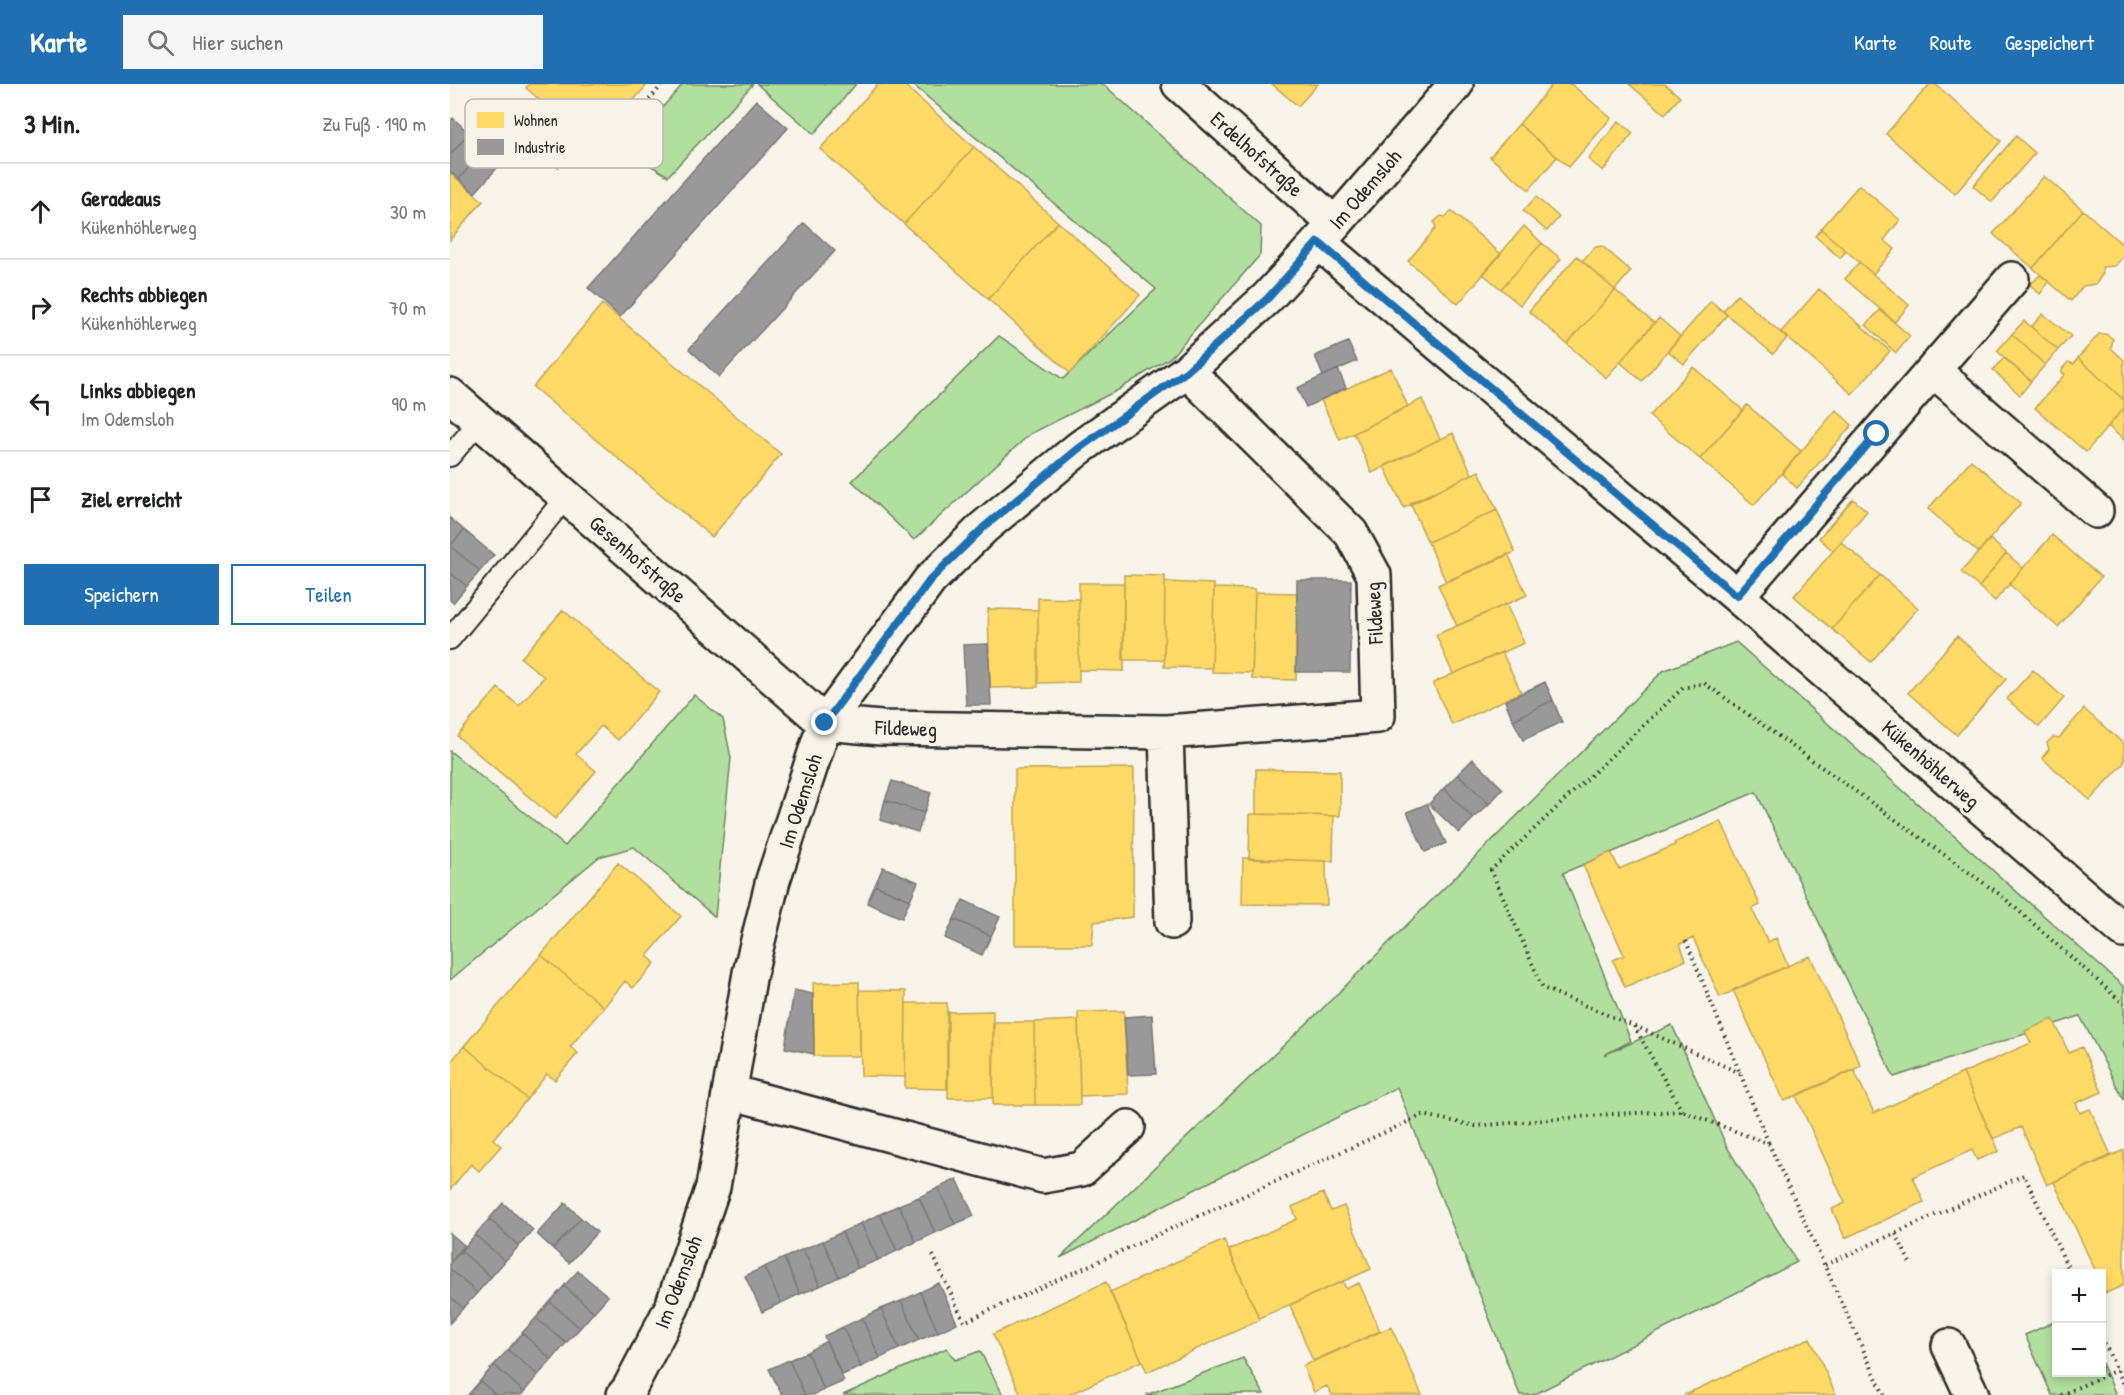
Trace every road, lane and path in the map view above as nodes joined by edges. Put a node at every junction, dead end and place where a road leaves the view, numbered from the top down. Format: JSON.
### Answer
{"nodes":[{"id":1,"x":663,"y":84,"type":"edge"},
{"id":2,"x":1179,"y":84,"type":"edge"},
{"id":3,"x":1456,"y":84,"type":"edge"},
{"id":4,"x":650,"y":99,"type":"edge"},
{"id":5,"x":1327,"y":233,"type":"junction"},
{"id":6,"x":2012,"y":279,"type":"dead end"},
{"id":7,"x":1933,"y":370,"type":"junction"},
{"id":8,"x":1187,"y":371,"type":"junction"},
{"id":9,"x":450,"y":395,"type":"edge"},
{"id":10,"x":480,"y":422,"type":"junction"},
{"id":11,"x":450,"y":456,"type":"edge"},
{"id":12,"x":566,"y":497,"type":"junction"},
{"id":13,"x":2096,"y":510,"type":"dead end"},
{"id":14,"x":1737,"y":596,"type":"junction"},
{"id":15,"x":450,"y":639,"type":"edge"},
{"id":16,"x":825,"y":723,"type":"junction"},
{"id":17,"x":1166,"y":732,"type":"junction"},
{"id":18,"x":1172,"y":922,"type":"dead end"},
{"id":19,"x":2124,"y":931,"type":"edge"},
{"id":20,"x":1686,"y":941,"type":"dead end"},
{"id":21,"x":2124,"y":1004,"type":"edge"},
{"id":22,"x":1634,"y":1026,"type":"junction"},
{"id":23,"x":1740,"y":1074,"type":"junction"},
{"id":24,"x":730,"y":1092,"type":"junction"},
{"id":25,"x":1682,"y":1111,"type":"junction"},
{"id":26,"x":1128,"y":1127,"type":"dead end"},
{"id":27,"x":1769,"y":1144,"type":"junction"},
{"id":28,"x":1895,"y":1233,"type":"junction"},
{"id":29,"x":933,"y":1255,"type":"dead end"},
{"id":30,"x":1910,"y":1263,"type":"dead end"},
{"id":31,"x":1825,"y":1265,"type":"junction"},
{"id":32,"x":2069,"y":1269,"type":"edge"},
{"id":33,"x":1949,"y":1346,"type":"dead end"},
{"id":34,"x":2106,"y":1347,"type":"edge"},
{"id":35,"x":2117,"y":1370,"type":"junction"},
{"id":36,"x":2124,"y":1385,"type":"edge"},
{"id":37,"x":624,"y":1395,"type":"edge"},
{"id":38,"x":1884,"y":1395,"type":"edge"},
{"id":39,"x":1972,"y":1395,"type":"edge"},
{"id":40,"x":2061,"y":1395,"type":"edge"}],
"edges":[{"from":1,"to":4,"type":"path"},
{"from":2,"to":5,"type":"street","name":"Erdelhofstraße"},
{"from":3,"to":5,"type":"street","name":"Im Odemsloh"},
{"from":5,"to":8,"type":"street","name":"Im Odemsloh"},
{"from":5,"to":14,"type":"street","name":"Kükenhöhlerweg"},
{"from":6,"to":7,"type":"street"},
{"from":7,"to":13,"type":"street"},
{"from":7,"to":14,"type":"street"},
{"from":8,"to":16,"type":"street","name":"Im Odemsloh"},
{"from":8,"to":17,"type":"street","name":"Fildeweg"},
{"from":9,"to":10,"type":"street","name":"Gesenhofstraße"},
{"from":10,"to":11,"type":"lane"},
{"from":10,"to":12,"type":"street","name":"Gesenhofstraße"},
{"from":12,"to":15,"type":"lane"},
{"from":12,"to":16,"type":"street","name":"Gesenhofstraße"},
{"from":14,"to":19,"type":"street","name":"Kükenhöhlerweg"},
{"from":16,"to":17,"type":"street","name":"Fildeweg"},
{"from":16,"to":24,"type":"street","name":"Im Odemsloh"},
{"from":17,"to":18,"type":"street"},
{"from":20,"to":23,"type":"path"},
{"from":21,"to":22,"type":"path"},
{"from":22,"to":23,"type":"path"},
{"from":22,"to":25,"type":"path"},
{"from":23,"to":27,"type":"path"},
{"from":24,"to":26,"type":"street"},
{"from":24,"to":37,"type":"street","name":"Im Odemsloh"},
{"from":25,"to":27,"type":"path"},
{"from":25,"to":29,"type":"path"},
{"from":27,"to":31,"type":"path"},
{"from":28,"to":30,"type":"path"},
{"from":28,"to":31,"type":"path"},
{"from":28,"to":32,"type":"path"},
{"from":31,"to":38,"type":"path"},
{"from":33,"to":39,"type":"street"},
{"from":34,"to":35,"type":"path"},
{"from":35,"to":36,"type":"path"},
{"from":35,"to":40,"type":"path"}]}
